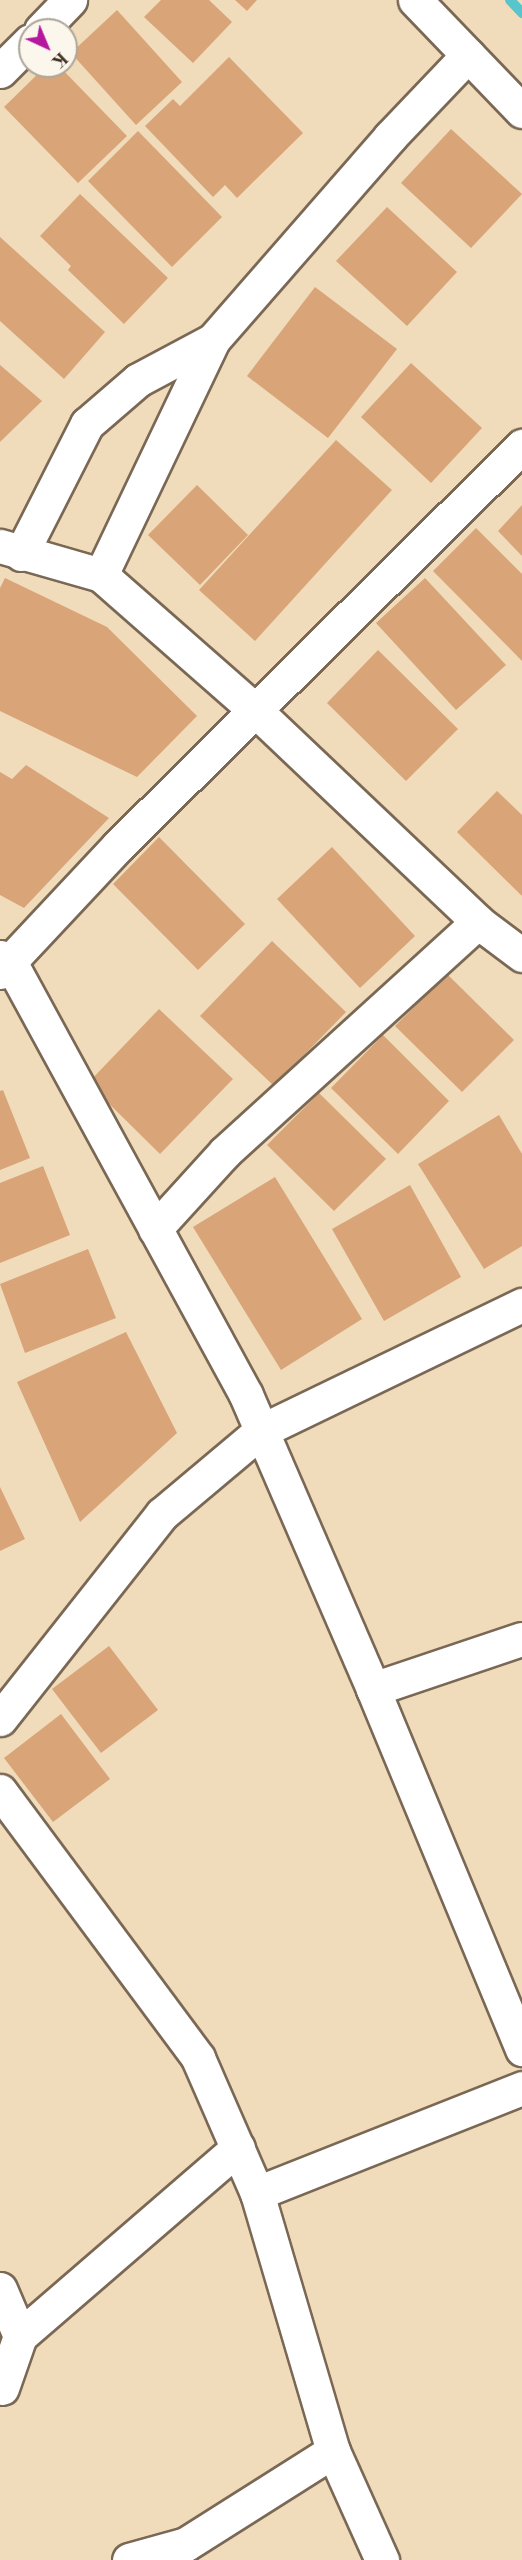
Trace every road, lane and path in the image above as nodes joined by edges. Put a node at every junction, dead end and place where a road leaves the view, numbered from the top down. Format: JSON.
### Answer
{"nodes":[{"id":1,"x":70,"y":0,"type":"edge"},
{"id":2,"x":415,"y":0,"type":"edge"},
{"id":3,"x":53,"y":18,"type":"edge"},
{"id":4,"x":18,"y":53,"type":"edge"},
{"id":5,"x":468,"y":55,"type":"junction"},
{"id":6,"x":0,"y":71,"type":"edge"},
{"id":7,"x":522,"y":111,"type":"edge"},
{"id":8,"x":213,"y":340,"type":"junction"},
{"id":9,"x":522,"y":446,"type":"edge"},
{"id":10,"x":10,"y":550,"type":"edge"},
{"id":11,"x":101,"y":575,"type":"junction"},
{"id":12,"x":257,"y":712,"type":"junction"},
{"id":13,"x":478,"y":922,"type":"junction"},
{"id":14,"x":522,"y":954,"type":"edge"},
{"id":15,"x":3,"y":964,"type":"edge"},
{"id":16,"x":155,"y":1229,"type":"junction"},
{"id":17,"x":522,"y":1305,"type":"edge"},
{"id":18,"x":261,"y":1431,"type":"junction"},
{"id":19,"x":522,"y":1639,"type":"edge"},
{"id":20,"x":373,"y":1689,"type":"junction"},
{"id":21,"x":0,"y":1719,"type":"edge"},
{"id":22,"x":0,"y":1791,"type":"edge"},
{"id":23,"x":522,"y":2049,"type":"edge"},
{"id":24,"x":522,"y":2088,"type":"edge"},
{"id":25,"x":238,"y":2148,"type":"junction"},
{"id":26,"x":257,"y":2193,"type":"junction"},
{"id":27,"x":0,"y":2289,"type":"edge"},
{"id":28,"x":20,"y":2336,"type":"junction"},
{"id":29,"x":2,"y":2388,"type":"dead end"},
{"id":30,"x":333,"y":2451,"type":"junction"},
{"id":31,"x":129,"y":2560,"type":"edge"},
{"id":32,"x":382,"y":2560,"type":"edge"}],
"edges":[{"from":1,"to":3,"type":"street"},
{"from":2,"to":5,"type":"street"},
{"from":4,"to":6,"type":"street"},
{"from":5,"to":7,"type":"street"},
{"from":5,"to":8,"type":"street"},
{"from":8,"to":10,"type":"street"},
{"from":8,"to":11,"type":"street"},
{"from":9,"to":12,"type":"street"},
{"from":10,"to":11,"type":"street"},
{"from":11,"to":12,"type":"street"},
{"from":12,"to":13,"type":"street"},
{"from":12,"to":15,"type":"street"},
{"from":13,"to":14,"type":"street"},
{"from":13,"to":16,"type":"street"},
{"from":15,"to":16,"type":"street"},
{"from":16,"to":18,"type":"street"},
{"from":17,"to":18,"type":"street"},
{"from":18,"to":20,"type":"street"},
{"from":18,"to":21,"type":"street"},
{"from":19,"to":20,"type":"street"},
{"from":20,"to":23,"type":"street"},
{"from":22,"to":25,"type":"street"},
{"from":24,"to":26,"type":"street"},
{"from":25,"to":26,"type":"street"},
{"from":25,"to":28,"type":"street"},
{"from":26,"to":30,"type":"street"},
{"from":27,"to":28,"type":"street"},
{"from":28,"to":29,"type":"street"},
{"from":30,"to":31,"type":"street"},
{"from":30,"to":32,"type":"street"}]}
